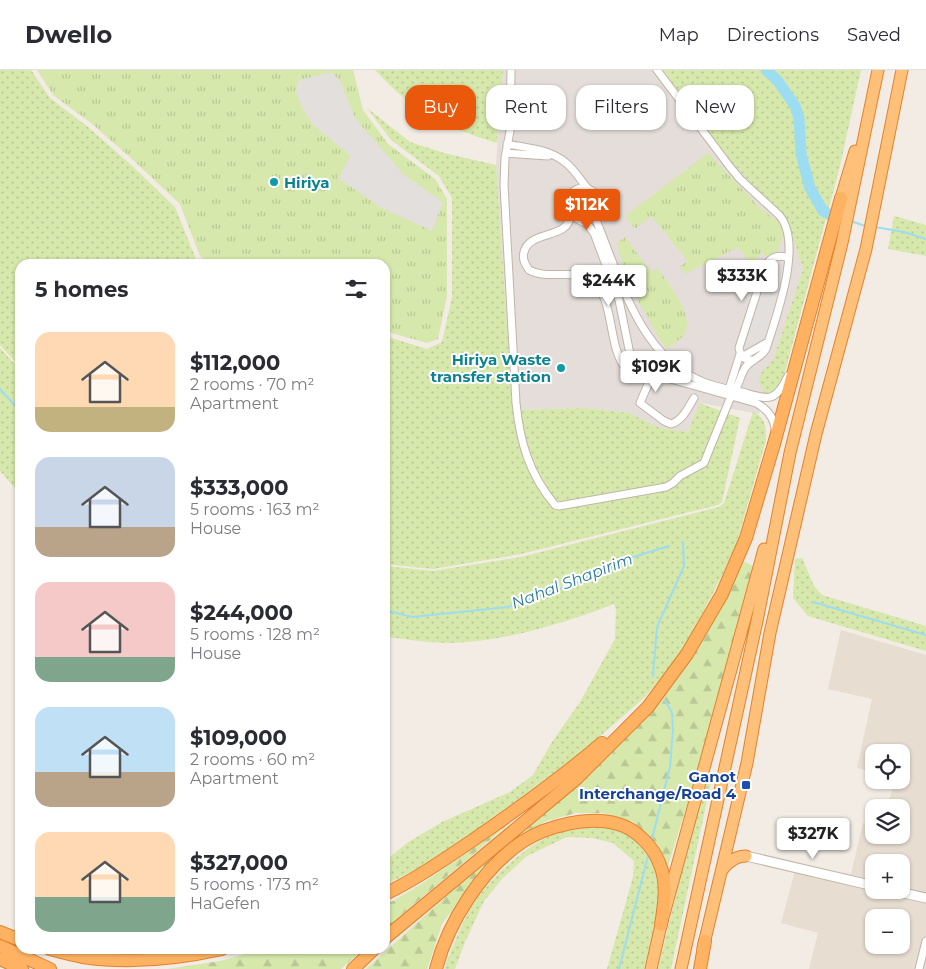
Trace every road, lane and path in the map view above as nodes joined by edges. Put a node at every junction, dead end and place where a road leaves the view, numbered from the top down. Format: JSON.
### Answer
{"nodes":[{"id":1,"x":511,"y":70,"type":"edge"},
{"id":2,"x":657,"y":70,"type":"edge"},
{"id":3,"x":878,"y":70,"type":"edge"},
{"id":4,"x":902,"y":70,"type":"edge"},
{"id":5,"x":507,"y":144,"type":"junction"},
{"id":6,"x":506,"y":153,"type":"junction"},
{"id":7,"x":564,"y":161,"type":"junction"},
{"id":8,"x":589,"y":190,"type":"junction"},
{"id":9,"x":569,"y":196,"type":"junction"},
{"id":10,"x":846,"y":199,"type":"joint"},
{"id":11,"x":597,"y":211,"type":"junction"},
{"id":12,"x":570,"y":214,"type":"junction"},
{"id":13,"x":579,"y":220,"type":"junction"},
{"id":14,"x":836,"y":242,"type":"junction"},
{"id":15,"x":788,"y":258,"type":"junction"},
{"id":16,"x":768,"y":342,"type":"junction"},
{"id":17,"x":798,"y":354,"type":"junction"},
{"id":18,"x":740,"y":357,"type":"junction"},
{"id":19,"x":753,"y":360,"type":"junction"},
{"id":20,"x":650,"y":375,"type":"junction"},
{"id":21,"x":732,"y":392,"type":"junction"},
{"id":22,"x":694,"y":398,"type":"dead end"},
{"id":23,"x":774,"y":444,"type":"junction"},
{"id":24,"x":790,"y":453,"type":"junction"},
{"id":25,"x":669,"y":680,"type":"junction"},
{"id":26,"x":729,"y":832,"type":"junction"},
{"id":27,"x":746,"y":856,"type":"junction"},
{"id":28,"x":721,"y":871,"type":"junction"},
{"id":29,"x":865,"y":884,"type":"edge"},
{"id":30,"x":390,"y":891,"type":"edge"},
{"id":31,"x":910,"y":894,"type":"edge"},
{"id":32,"x":926,"y":898,"type":"edge"},
{"id":33,"x":661,"y":925,"type":"junction"},
{"id":34,"x":0,"y":932,"type":"edge"},
{"id":35,"x":390,"y":934,"type":"edge"},
{"id":36,"x":15,"y":938,"type":"edge"},
{"id":37,"x":704,"y":941,"type":"joint"},
{"id":38,"x":926,"y":941,"type":"edge"},
{"id":39,"x":0,"y":946,"type":"edge"},
{"id":40,"x":15,"y":953,"type":"edge"},
{"id":41,"x":17,"y":954,"type":"edge"},
{"id":42,"x":71,"y":954,"type":"edge"},
{"id":43,"x":192,"y":954,"type":"edge"},
{"id":44,"x":369,"y":954,"type":"edge"},
{"id":45,"x":0,"y":959,"type":"edge"},
{"id":46,"x":22,"y":969,"type":"edge"},
{"id":47,"x":50,"y":969,"type":"edge"},
{"id":48,"x":353,"y":969,"type":"edge"},
{"id":49,"x":436,"y":969,"type":"edge"},
{"id":50,"x":651,"y":969,"type":"edge"},
{"id":51,"x":682,"y":969,"type":"edge"},
{"id":52,"x":699,"y":969,"type":"edge"},
{"id":53,"x":919,"y":969,"type":"edge"}],
"edges":[{"from":1,"to":5,"type":"street"},
{"from":2,"to":15,"type":"street"},
{"from":3,"to":10,"type":"highway"},
{"from":4,"to":26,"type":"highway"},
{"from":5,"to":6,"type":"street"},
{"from":5,"to":7,"type":"street"},
{"from":6,"to":7,"type":"street"},
{"from":6,"to":21,"type":"street"},
{"from":7,"to":8,"type":"street"},
{"from":7,"to":9,"type":"street"},
{"from":8,"to":9,"type":"street"},
{"from":8,"to":11,"type":"street"},
{"from":9,"to":12,"type":"street"},
{"from":10,"to":14,"type":"highway"},
{"from":11,"to":13,"type":"street"},
{"from":11,"to":21,"type":"street"},
{"from":12,"to":13,"type":"street"},
{"from":12,"to":20,"type":"street"},
{"from":13,"to":20,"type":"street"},
{"from":14,"to":17,"type":"highway"},
{"from":14,"to":24,"type":"highway"},
{"from":15,"to":16,"type":"street"},
{"from":15,"to":18,"type":"street"},
{"from":16,"to":18,"type":"street"},
{"from":16,"to":19,"type":"street"},
{"from":17,"to":21,"type":"street"},
{"from":17,"to":23,"type":"highway"},
{"from":18,"to":19,"type":"street"},
{"from":18,"to":21,"type":"street"},
{"from":19,"to":21,"type":"street"},
{"from":20,"to":21,"type":"street"},
{"from":20,"to":22,"type":"street"},
{"from":21,"to":23,"type":"street"},
{"from":23,"to":25,"type":"highway"},
{"from":24,"to":33,"type":"highway"},
{"from":24,"to":51,"type":"highway"},
{"from":25,"to":30,"type":"highway"},
{"from":25,"to":35,"type":"highway"},
{"from":26,"to":27,"type":"highway"},
{"from":26,"to":28,"type":"highway"},
{"from":27,"to":28,"type":"highway"},
{"from":27,"to":29,"type":"street"},
{"from":28,"to":37,"type":"highway"},
{"from":31,"to":32,"type":"street"},
{"from":33,"to":49,"type":"highway"},
{"from":33,"to":50,"type":"highway"},
{"from":34,"to":36,"type":"highway"},
{"from":37,"to":52,"type":"highway"},
{"from":38,"to":53,"type":"street"},
{"from":39,"to":40,"type":"highway"},
{"from":41,"to":47,"type":"highway"},
{"from":42,"to":43,"type":"highway"},
{"from":44,"to":48,"type":"highway"},
{"from":45,"to":46,"type":"highway"}]}
